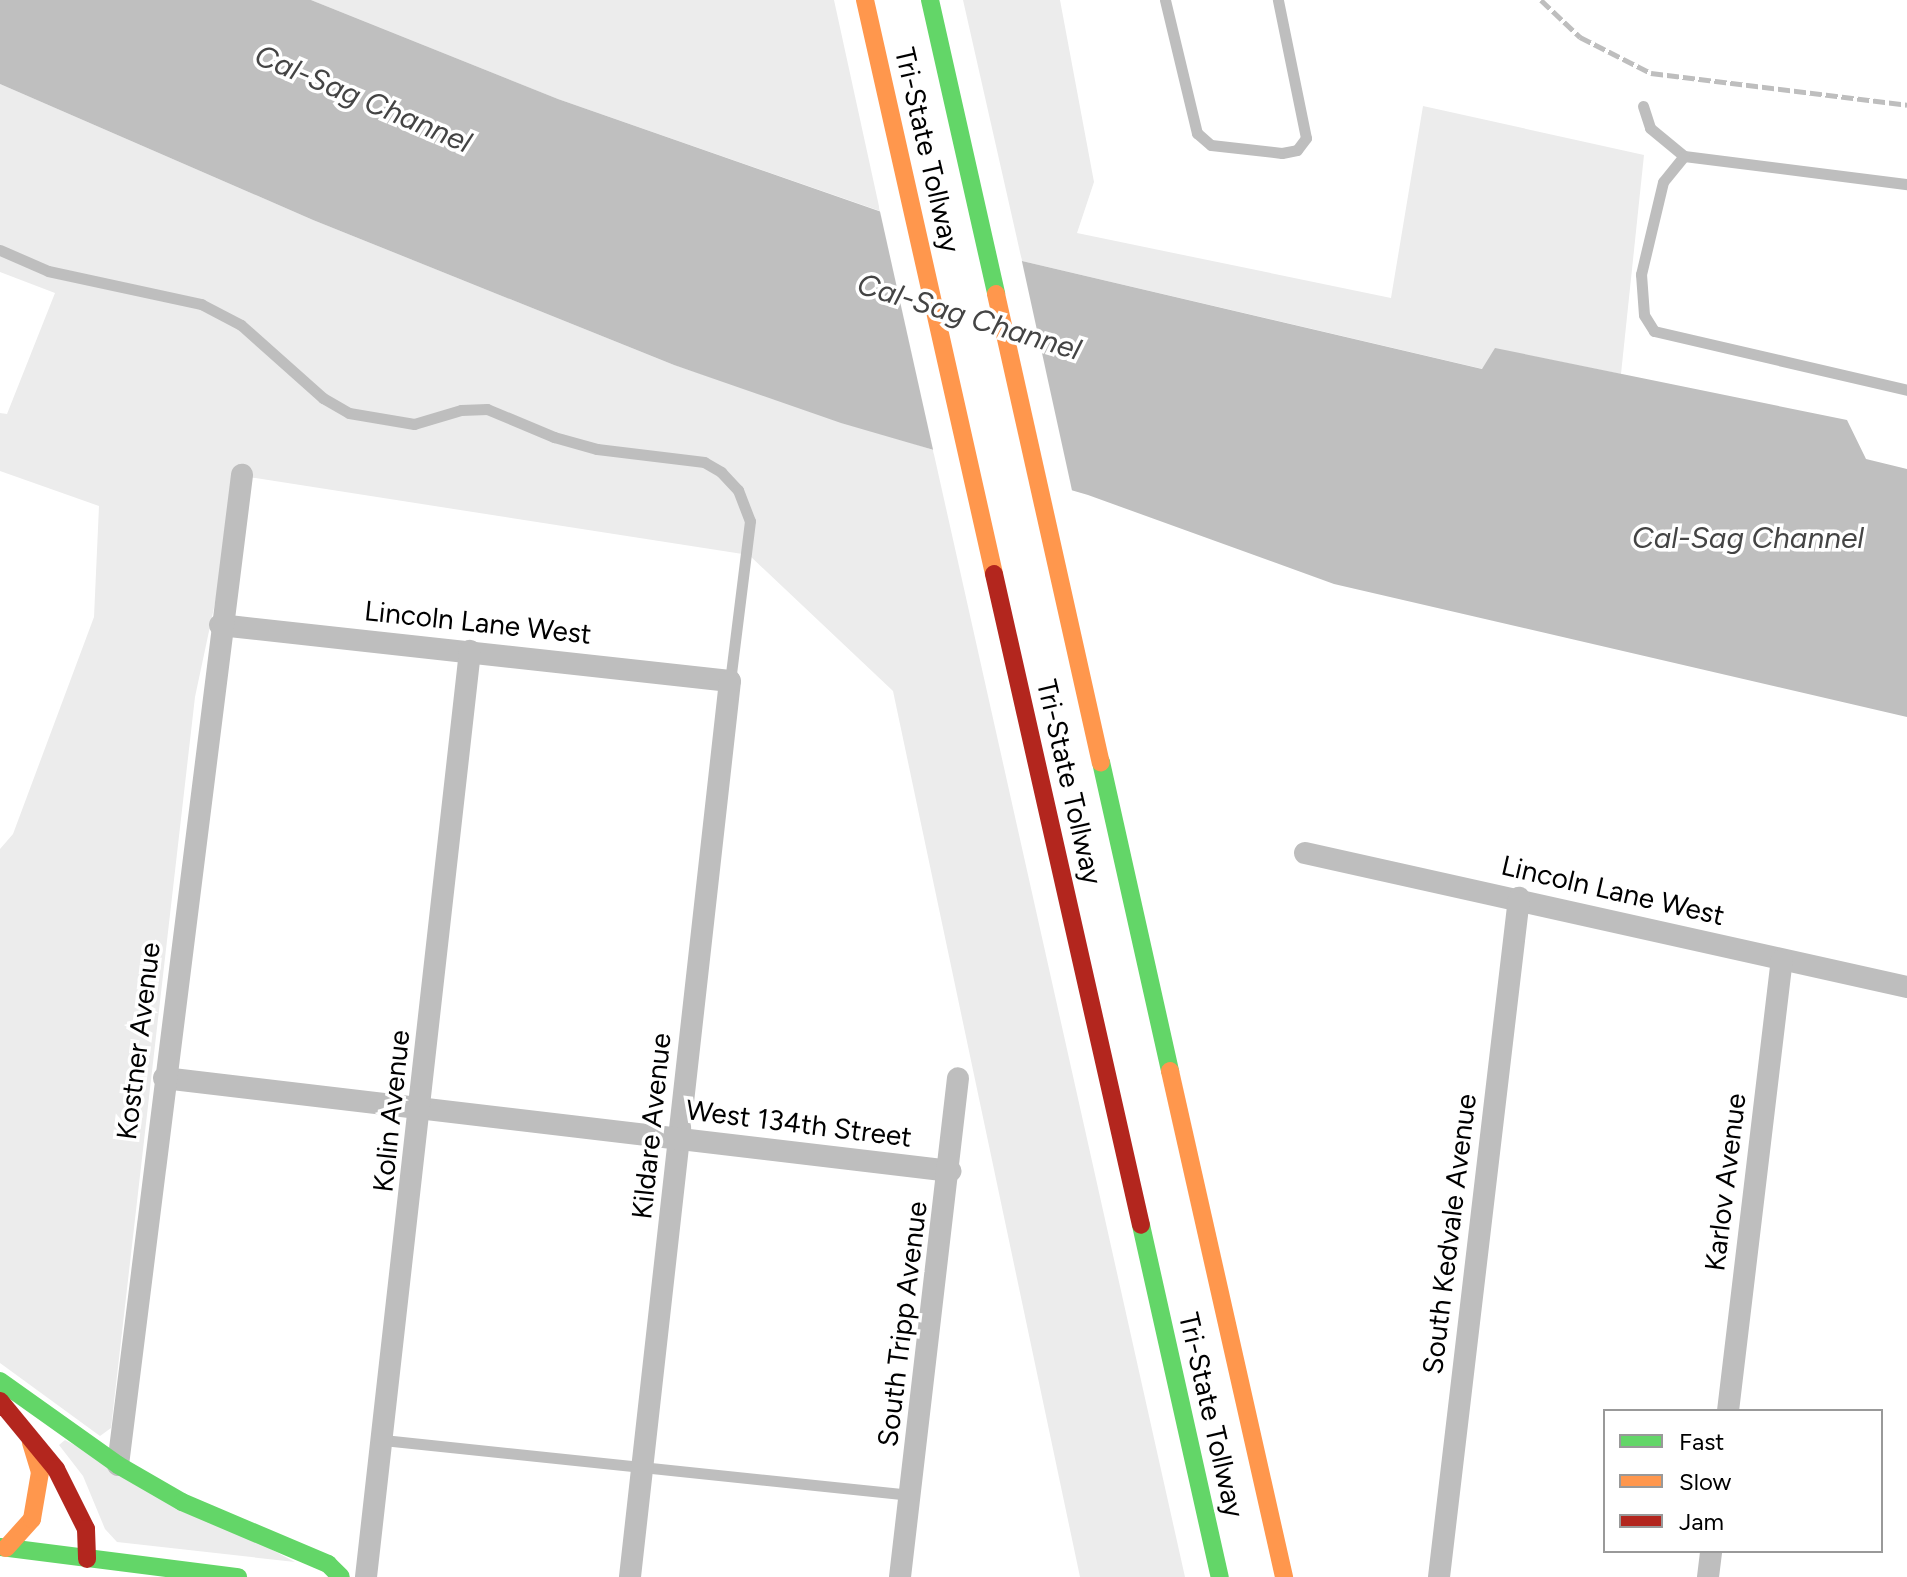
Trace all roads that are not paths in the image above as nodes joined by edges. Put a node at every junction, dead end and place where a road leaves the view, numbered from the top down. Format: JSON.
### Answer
{"nodes":[{"id":1,"x":865,"y":0,"type":"edge"},
{"id":2,"x":930,"y":0,"type":"edge"},
{"id":3,"x":1165,"y":0,"type":"edge"},
{"id":4,"x":1278,"y":0,"type":"edge"},
{"id":5,"x":1643,"y":106,"type":"dead end"},
{"id":6,"x":1684,"y":156,"type":"junction"},
{"id":7,"x":1907,"y":184,"type":"edge"},
{"id":8,"x":0,"y":250,"type":"edge"},
{"id":9,"x":1907,"y":390,"type":"edge"},
{"id":10,"x":242,"y":475,"type":"dead end"},
{"id":11,"x":220,"y":625,"type":"junction"},
{"id":12,"x":470,"y":651,"type":"junction"},
{"id":13,"x":730,"y":681,"type":"junction"},
{"id":14,"x":1305,"y":853,"type":"dead end"},
{"id":15,"x":1519,"y":898,"type":"junction"},
{"id":16,"x":1782,"y":960,"type":"junction"},
{"id":17,"x":1907,"y":987,"type":"edge"},
{"id":18,"x":164,"y":1078,"type":"junction"},
{"id":19,"x":958,"y":1078,"type":"dead end"},
{"id":20,"x":422,"y":1108,"type":"junction"},
{"id":21,"x":679,"y":1139,"type":"junction"},
{"id":22,"x":951,"y":1171,"type":"junction"},
{"id":23,"x":0,"y":1381,"type":"edge"},
{"id":24,"x":0,"y":1401,"type":"edge"},
{"id":25,"x":1728,"y":1409,"type":"edge"},
{"id":26,"x":29,"y":1436,"type":"junction"},
{"id":27,"x":383,"y":1440,"type":"junction"},
{"id":28,"x":118,"y":1465,"type":"junction"},
{"id":29,"x":643,"y":1467,"type":"junction"},
{"id":30,"x":911,"y":1495,"type":"junction"},
{"id":31,"x":3,"y":1548,"type":"edge"},
{"id":32,"x":1711,"y":1553,"type":"edge"},
{"id":33,"x":86,"y":1568,"type":"edge"},
{"id":34,"x":238,"y":1577,"type":"edge"},
{"id":35,"x":341,"y":1577,"type":"edge"},
{"id":36,"x":366,"y":1577,"type":"edge"},
{"id":37,"x":630,"y":1577,"type":"edge"},
{"id":38,"x":900,"y":1577,"type":"edge"},
{"id":39,"x":1220,"y":1577,"type":"edge"},
{"id":40,"x":1284,"y":1577,"type":"edge"},
{"id":41,"x":1439,"y":1577,"type":"edge"},
{"id":42,"x":1708,"y":1577,"type":"edge"}],
"edges":[{"from":1,"to":39,"type":"main road","name":"Tri-State Tollway"},
{"from":2,"to":40,"type":"main road","name":"Tri-State Tollway"},
{"from":3,"to":4,"type":"lane"},
{"from":5,"to":6,"type":"lane"},
{"from":6,"to":7,"type":"lane"},
{"from":6,"to":9,"type":"lane"},
{"from":8,"to":13,"type":"lane"},
{"from":10,"to":11,"type":"street","name":"Kostner Avenue"},
{"from":11,"to":12,"type":"street","name":"Lincoln Lane West"},
{"from":11,"to":18,"type":"street","name":"Kostner Avenue"},
{"from":12,"to":13,"type":"street","name":"Lincoln Lane West"},
{"from":12,"to":20,"type":"street","name":"Kolin Avenue"},
{"from":13,"to":21,"type":"street","name":"Kildare Avenue"},
{"from":14,"to":15,"type":"street","name":"Lincoln Lane West"},
{"from":15,"to":16,"type":"street","name":"Lincoln Lane West"},
{"from":15,"to":41,"type":"street","name":"South Kedvale Avenue"},
{"from":16,"to":17,"type":"street","name":"Lincoln Lane West"},
{"from":16,"to":25,"type":"street","name":"Karlov Avenue"},
{"from":18,"to":20,"type":"street","name":"West 134th Street"},
{"from":18,"to":28,"type":"street","name":"Kostner Avenue"},
{"from":19,"to":22,"type":"street","name":"South Tripp Avenue"},
{"from":20,"to":21,"type":"street","name":"West 134th Street"},
{"from":20,"to":27,"type":"street","name":"Kolin Avenue"},
{"from":21,"to":22,"type":"street","name":"West 134th Street"},
{"from":21,"to":29,"type":"street","name":"Kildare Avenue"},
{"from":22,"to":30,"type":"street","name":"South Tripp Avenue"},
{"from":23,"to":28,"type":"main road"},
{"from":24,"to":26,"type":"main road"},
{"from":26,"to":31,"type":"main road"},
{"from":26,"to":33,"type":"main road"},
{"from":27,"to":29,"type":"lane"},
{"from":27,"to":36,"type":"street","name":"Kolin Avenue"},
{"from":28,"to":35,"type":"main road"},
{"from":29,"to":30,"type":"lane"},
{"from":29,"to":37,"type":"street","name":"Kildare Avenue"},
{"from":30,"to":38,"type":"street","name":"South Tripp Avenue"},
{"from":31,"to":33,"type":"main road"},
{"from":32,"to":42,"type":"street"},
{"from":33,"to":34,"type":"main road"}]}
